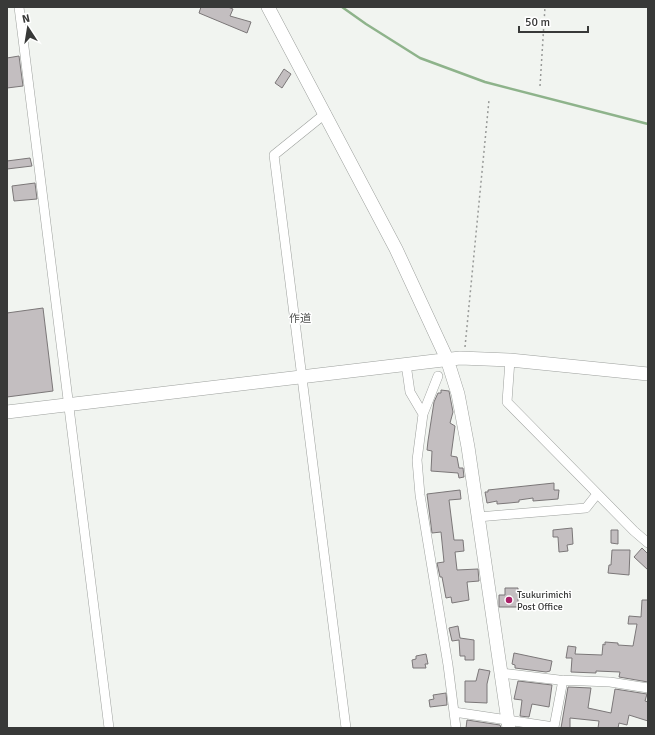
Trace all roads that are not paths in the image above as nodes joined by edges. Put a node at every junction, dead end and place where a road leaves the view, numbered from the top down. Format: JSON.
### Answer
{"nodes":[{"id":1,"x":19,"y":7,"type":"edge"},
{"id":2,"x":268,"y":7,"type":"edge"},
{"id":3,"x":326,"y":113,"type":"junction"},
{"id":4,"x":447,"y":359,"type":"junction"},
{"id":5,"x":510,"y":360,"type":"junction"},
{"id":6,"x":406,"y":364,"type":"junction"},
{"id":7,"x":648,"y":374,"type":"edge"},
{"id":8,"x":302,"y":376,"type":"junction"},
{"id":9,"x":438,"y":376,"type":"dead end"},
{"id":10,"x":68,"y":404,"type":"junction"},
{"id":11,"x":7,"y":412,"type":"edge"},
{"id":12,"x":423,"y":414,"type":"junction"},
{"id":13,"x":598,"y":494,"type":"junction"},
{"id":14,"x":478,"y":517,"type":"junction"},
{"id":15,"x":648,"y":543,"type":"edge"},
{"id":16,"x":501,"y":674,"type":"junction"},
{"id":17,"x":562,"y":680,"type":"junction"},
{"id":18,"x":648,"y":688,"type":"edge"},
{"id":19,"x":454,"y":712,"type":"junction"},
{"id":20,"x":508,"y":724,"type":"edge"},
{"id":21,"x":109,"y":728,"type":"edge"},
{"id":22,"x":346,"y":728,"type":"edge"},
{"id":23,"x":456,"y":728,"type":"edge"}],
"edges":[{"from":1,"to":10,"type":"street"},
{"from":2,"to":3,"type":"street"},
{"from":3,"to":4,"type":"street"},
{"from":3,"to":8,"type":"street"},
{"from":4,"to":5,"type":"street"},
{"from":4,"to":6,"type":"street"},
{"from":4,"to":14,"type":"street"},
{"from":5,"to":7,"type":"street"},
{"from":5,"to":13,"type":"street"},
{"from":6,"to":8,"type":"street"},
{"from":6,"to":12,"type":"street"},
{"from":8,"to":10,"type":"street"},
{"from":8,"to":22,"type":"street"},
{"from":9,"to":12,"type":"street"},
{"from":10,"to":11,"type":"street"},
{"from":10,"to":21,"type":"street"},
{"from":12,"to":19,"type":"street"},
{"from":13,"to":14,"type":"street"},
{"from":13,"to":15,"type":"street"},
{"from":14,"to":16,"type":"street"},
{"from":16,"to":17,"type":"street"},
{"from":16,"to":20,"type":"street"},
{"from":17,"to":18,"type":"street"},
{"from":17,"to":20,"type":"street"},
{"from":19,"to":20,"type":"street"},
{"from":19,"to":23,"type":"street"}]}
